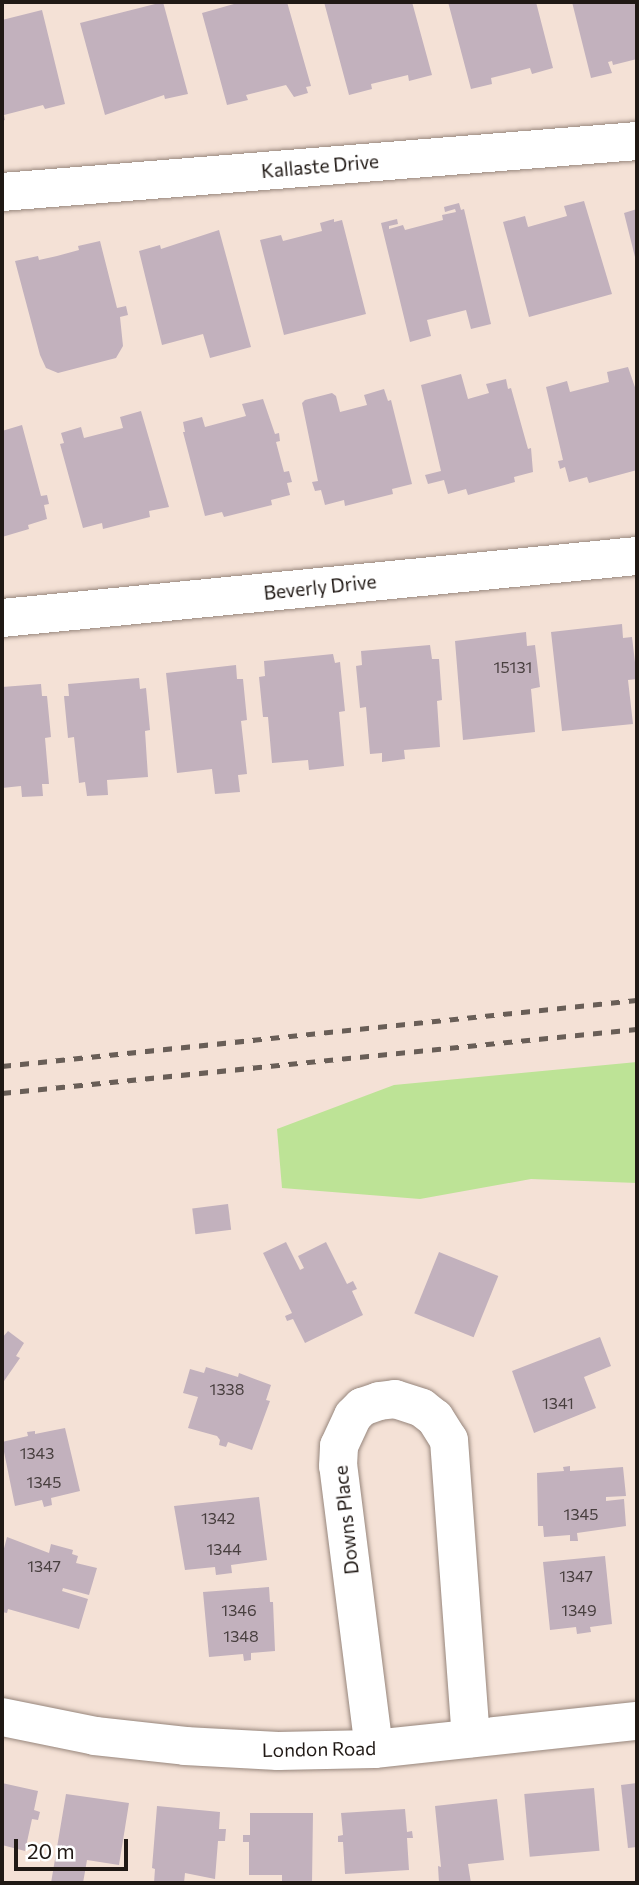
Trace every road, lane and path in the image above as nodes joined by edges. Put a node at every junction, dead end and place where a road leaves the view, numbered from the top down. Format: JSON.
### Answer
{"nodes":[{"id":1,"x":637,"y":141,"type":"edge"},
{"id":2,"x":2,"y":192,"type":"edge"},
{"id":3,"x":637,"y":556,"type":"edge"},
{"id":4,"x":2,"y":618,"type":"edge"},
{"id":5,"x":2,"y":1717,"type":"edge"},
{"id":6,"x":637,"y":1721,"type":"edge"},
{"id":7,"x":471,"y":1738,"type":"junction"},
{"id":8,"x":374,"y":1749,"type":"junction"}],
"edges":[{"from":1,"to":2,"type":"street","name":"Kallaste Drive"},
{"from":3,"to":4,"type":"street","name":"Beverly Drive"},
{"from":5,"to":8,"type":"street","name":"London Road"},
{"from":6,"to":7,"type":"street","name":"London Road"},
{"from":7,"to":8,"type":"street","name":"London Road"},
{"from":7,"to":8,"type":"street","name":"Downs Place"}]}
